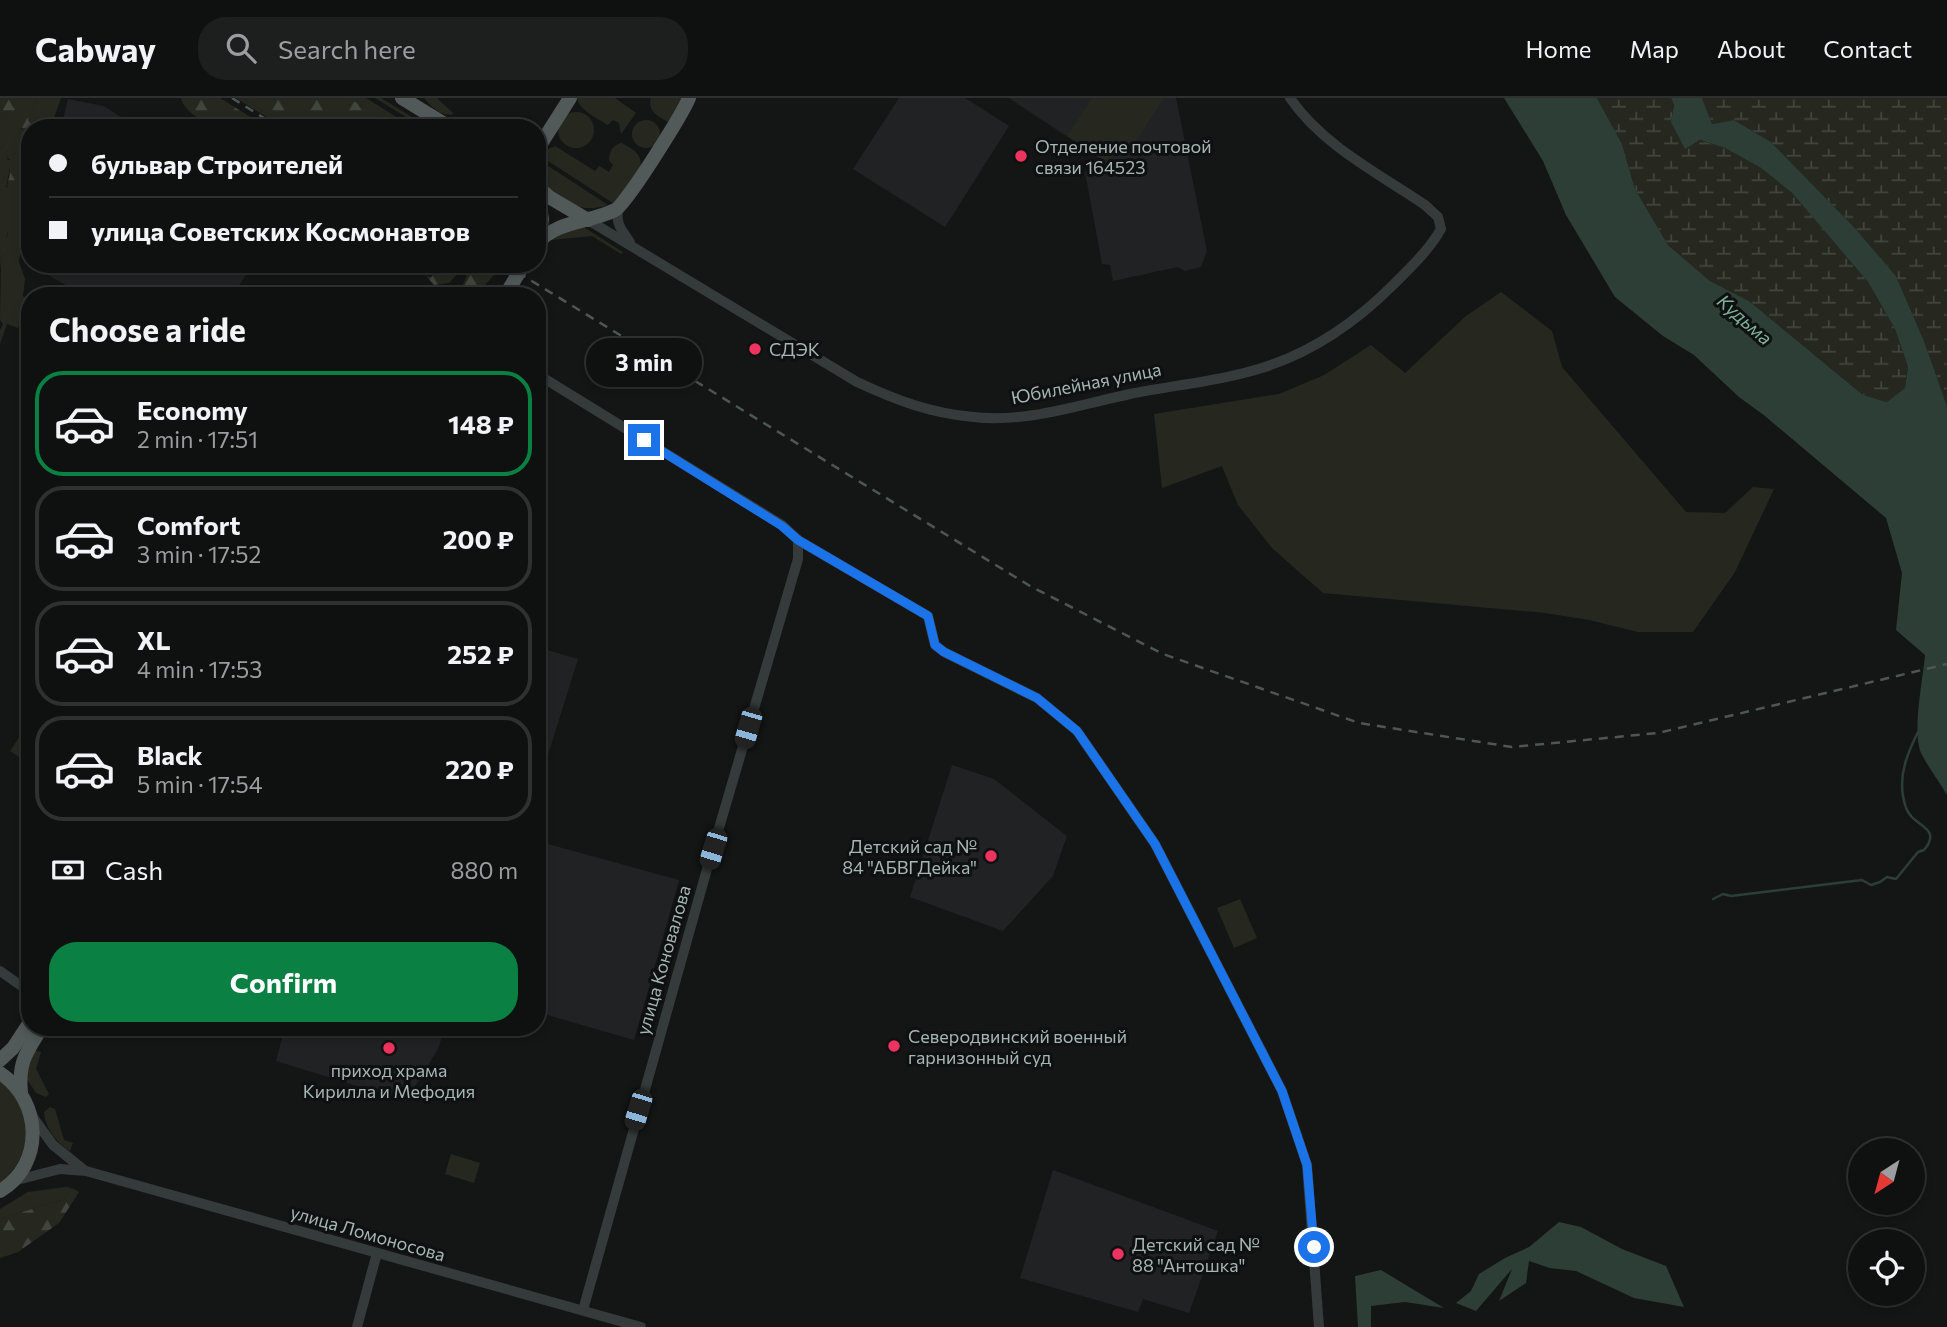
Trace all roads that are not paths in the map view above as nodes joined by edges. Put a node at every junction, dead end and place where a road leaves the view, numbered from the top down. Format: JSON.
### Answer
{"nodes":[{"id":1,"x":402,"y":98,"type":"edge"},
{"id":2,"x":570,"y":98,"type":"edge"},
{"id":3,"x":689,"y":98,"type":"edge"},
{"id":4,"x":1290,"y":98,"type":"edge"},
{"id":5,"x":436,"y":119,"type":"edge"},
{"id":6,"x":546,"y":136,"type":"edge"},
{"id":7,"x":546,"y":194,"type":"edge"},
{"id":8,"x":619,"y":209,"type":"junction"},
{"id":9,"x":587,"y":220,"type":"junction"},
{"id":10,"x":546,"y":236,"type":"edge"},
{"id":11,"x":631,"y":245,"type":"junction"},
{"id":12,"x":546,"y":380,"type":"edge"},
{"id":13,"x":798,"y":540,"type":"junction"},
{"id":14,"x":0,"y":971,"type":"edge"},
{"id":15,"x":21,"y":986,"type":"edge"},
{"id":16,"x":21,"y":1036,"type":"edge"},
{"id":17,"x":37,"y":1036,"type":"edge"},
{"id":18,"x":0,"y":1060,"type":"edge"},
{"id":19,"x":0,"y":1073,"type":"edge"},
{"id":20,"x":22,"y":1093,"type":"junction"},
{"id":21,"x":31,"y":1115,"type":"junction"},
{"id":22,"x":86,"y":1171,"type":"junction"},
{"id":23,"x":13,"y":1181,"type":"junction"},
{"id":24,"x":0,"y":1191,"type":"edge"},
{"id":25,"x":377,"y":1253,"type":"junction"},
{"id":26,"x":583,"y":1310,"type":"junction"},
{"id":27,"x":357,"y":1327,"type":"edge"},
{"id":28,"x":641,"y":1327,"type":"edge"},
{"id":29,"x":1319,"y":1327,"type":"edge"}],
"edges":[{"from":1,"to":5,"type":"main road"},
{"from":2,"to":6,"type":"main road"},
{"from":3,"to":8,"type":"main road"},
{"from":4,"to":11,"type":"street","name":"Юбилейная улица"},
{"from":7,"to":9,"type":"main road","name":"Юбилейная улица"},
{"from":8,"to":9,"type":"main road"},
{"from":8,"to":11,"type":"street"},
{"from":9,"to":10,"type":"main road"},
{"from":9,"to":11,"type":"street","name":"Юбилейная улица"},
{"from":12,"to":13,"type":"street"},
{"from":13,"to":26,"type":"street","name":"улица Коновалова"},
{"from":13,"to":29,"type":"street"},
{"from":14,"to":15,"type":"street"},
{"from":16,"to":18,"type":"main road"},
{"from":17,"to":20,"type":"main road"},
{"from":19,"to":20,"type":"main road"},
{"from":20,"to":21,"type":"main road"},
{"from":21,"to":22,"type":"street"},
{"from":21,"to":23,"type":"main road"},
{"from":22,"to":23,"type":"street"},
{"from":22,"to":25,"type":"street","name":"улица Ломоносова"},
{"from":23,"to":24,"type":"main road"},
{"from":25,"to":26,"type":"street","name":"улица Ломоносова"},
{"from":25,"to":27,"type":"street"},
{"from":26,"to":28,"type":"street","name":"улица Ломоносова"}]}
